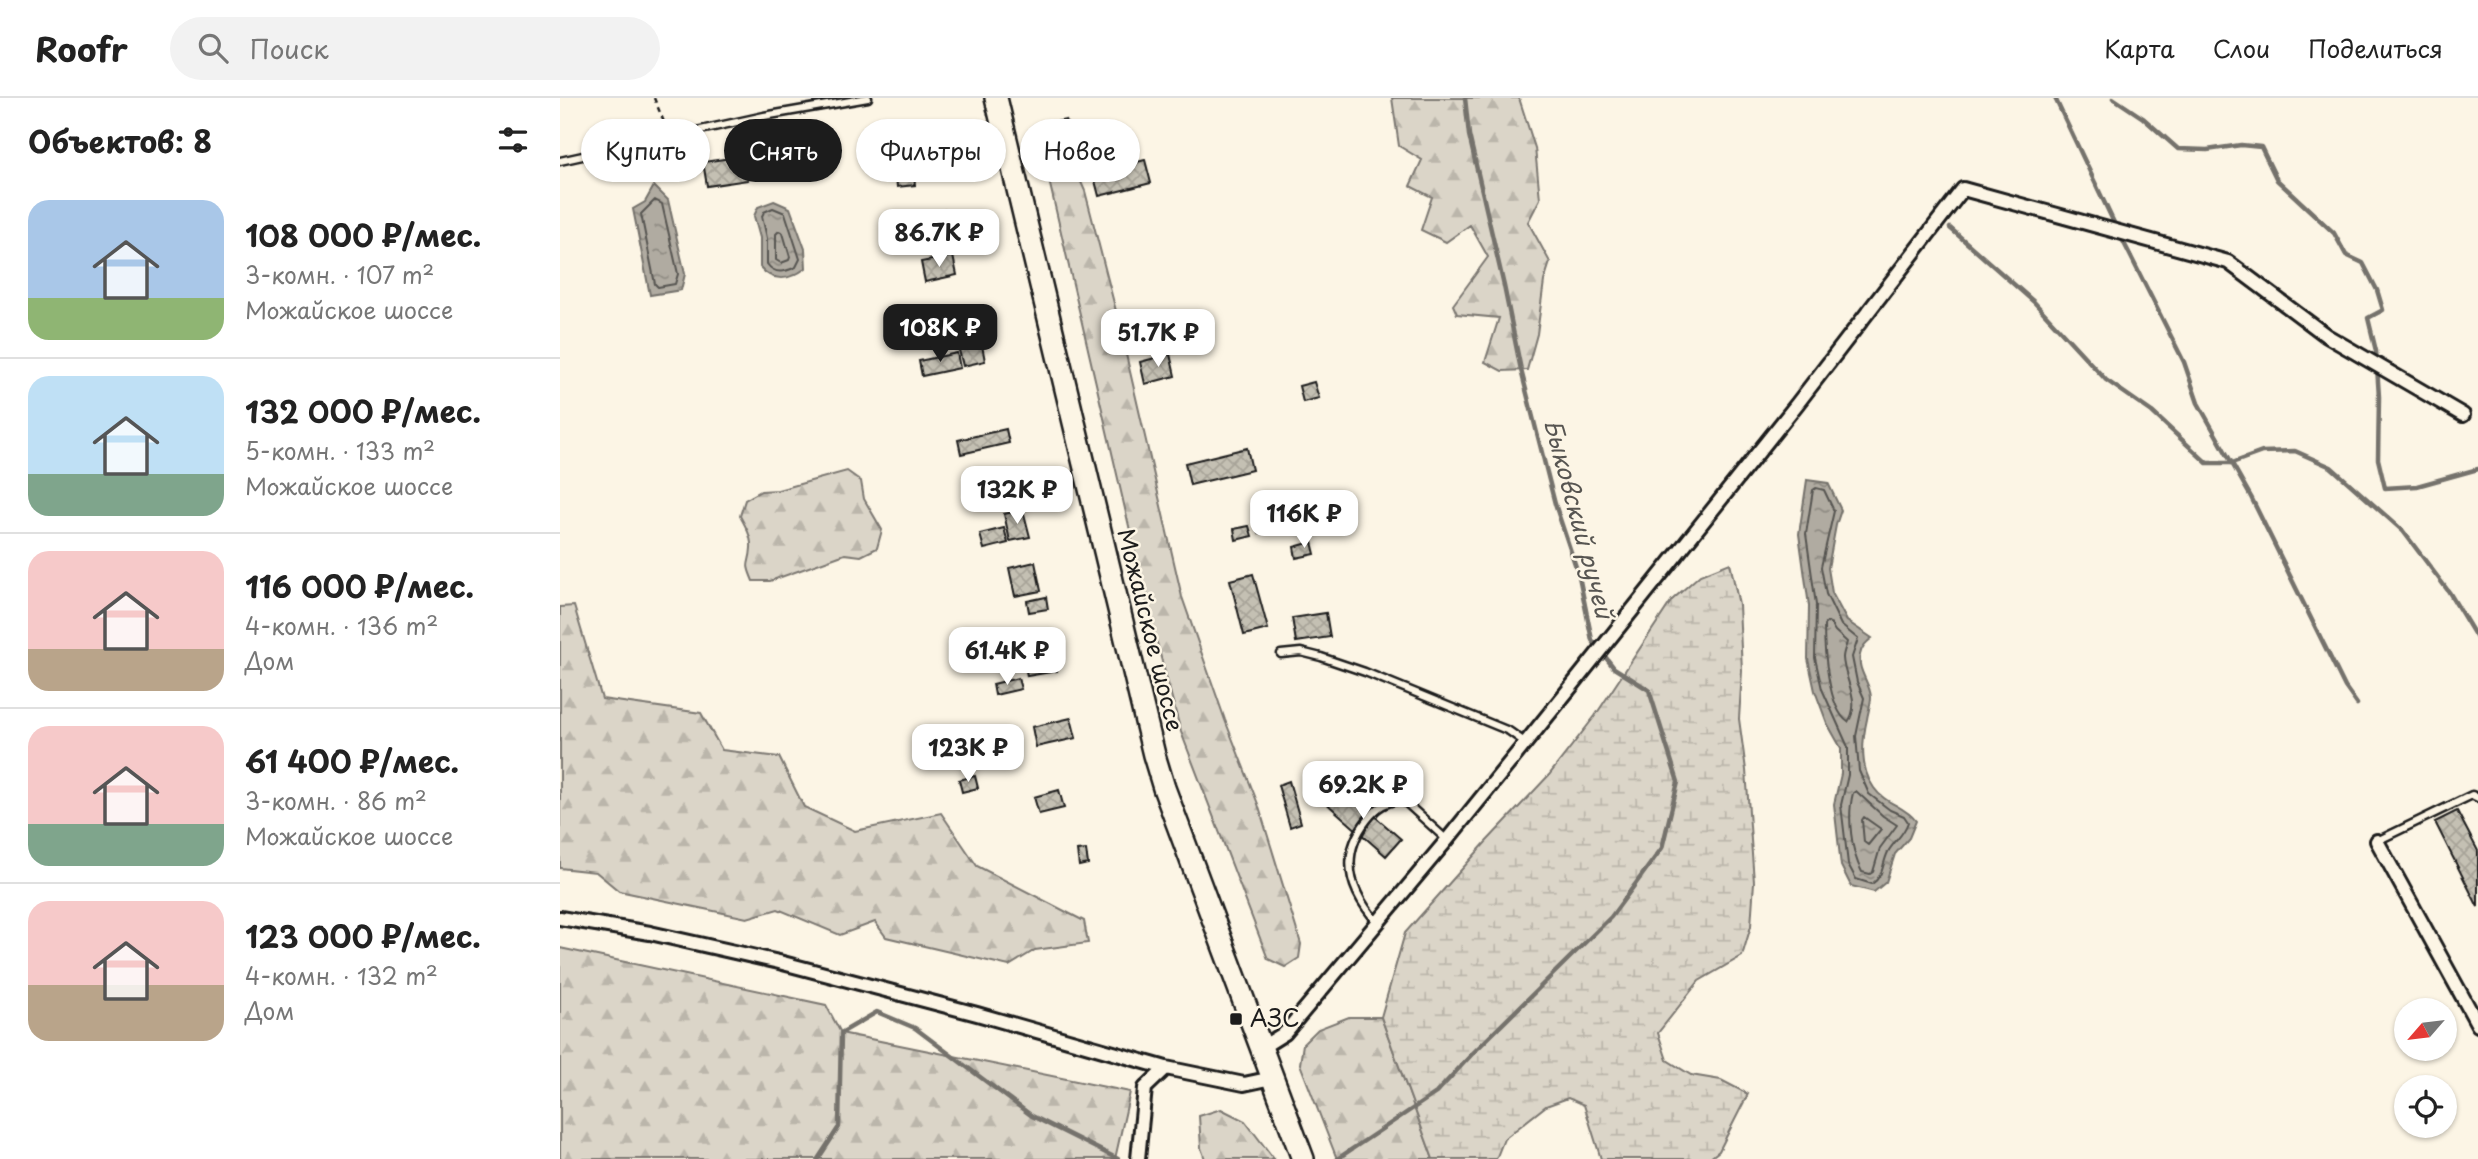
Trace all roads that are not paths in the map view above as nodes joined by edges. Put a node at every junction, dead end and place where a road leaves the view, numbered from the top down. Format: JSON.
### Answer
{"nodes":[{"id":1,"x":868,"y":98,"type":"edge"},
{"id":2,"x":996,"y":98,"type":"edge"},
{"id":3,"x":560,"y":161,"type":"edge"},
{"id":4,"x":2463,"y":415,"type":"dead end"},
{"id":5,"x":1281,"y":654,"type":"dead end"},
{"id":6,"x":1526,"y":743,"type":"junction"},
{"id":7,"x":2478,"y":798,"type":"edge"},
{"id":8,"x":1447,"y":840,"type":"junction"},
{"id":9,"x":2377,"y":841,"type":"joint"},
{"id":10,"x":560,"y":918,"type":"edge"},
{"id":11,"x":1378,"y":923,"type":"junction"},
{"id":12,"x":2478,"y":1025,"type":"edge"},
{"id":13,"x":1261,"y":1048,"type":"junction"},
{"id":14,"x":1166,"y":1068,"type":"junction"},
{"id":15,"x":1272,"y":1078,"type":"junction"},
{"id":16,"x":1138,"y":1159,"type":"edge"},
{"id":17,"x":1303,"y":1159,"type":"edge"}],
"edges":[{"from":1,"to":3,"type":"lane"},
{"from":2,"to":13,"type":"main road","name":"Можайское шоссе"},
{"from":4,"to":6,"type":"street"},
{"from":5,"to":6,"type":"lane"},
{"from":6,"to":8,"type":"street"},
{"from":7,"to":9,"type":"lane"},
{"from":8,"to":11,"type":"street"},
{"from":8,"to":11,"type":"lane"},
{"from":9,"to":12,"type":"street"},
{"from":10,"to":14,"type":"street"},
{"from":11,"to":13,"type":"street"},
{"from":13,"to":15,"type":"main road","name":"Можайское шоссе"},
{"from":14,"to":15,"type":"street"},
{"from":14,"to":16,"type":"street"},
{"from":15,"to":17,"type":"main road","name":"Можайское шоссе"}]}
